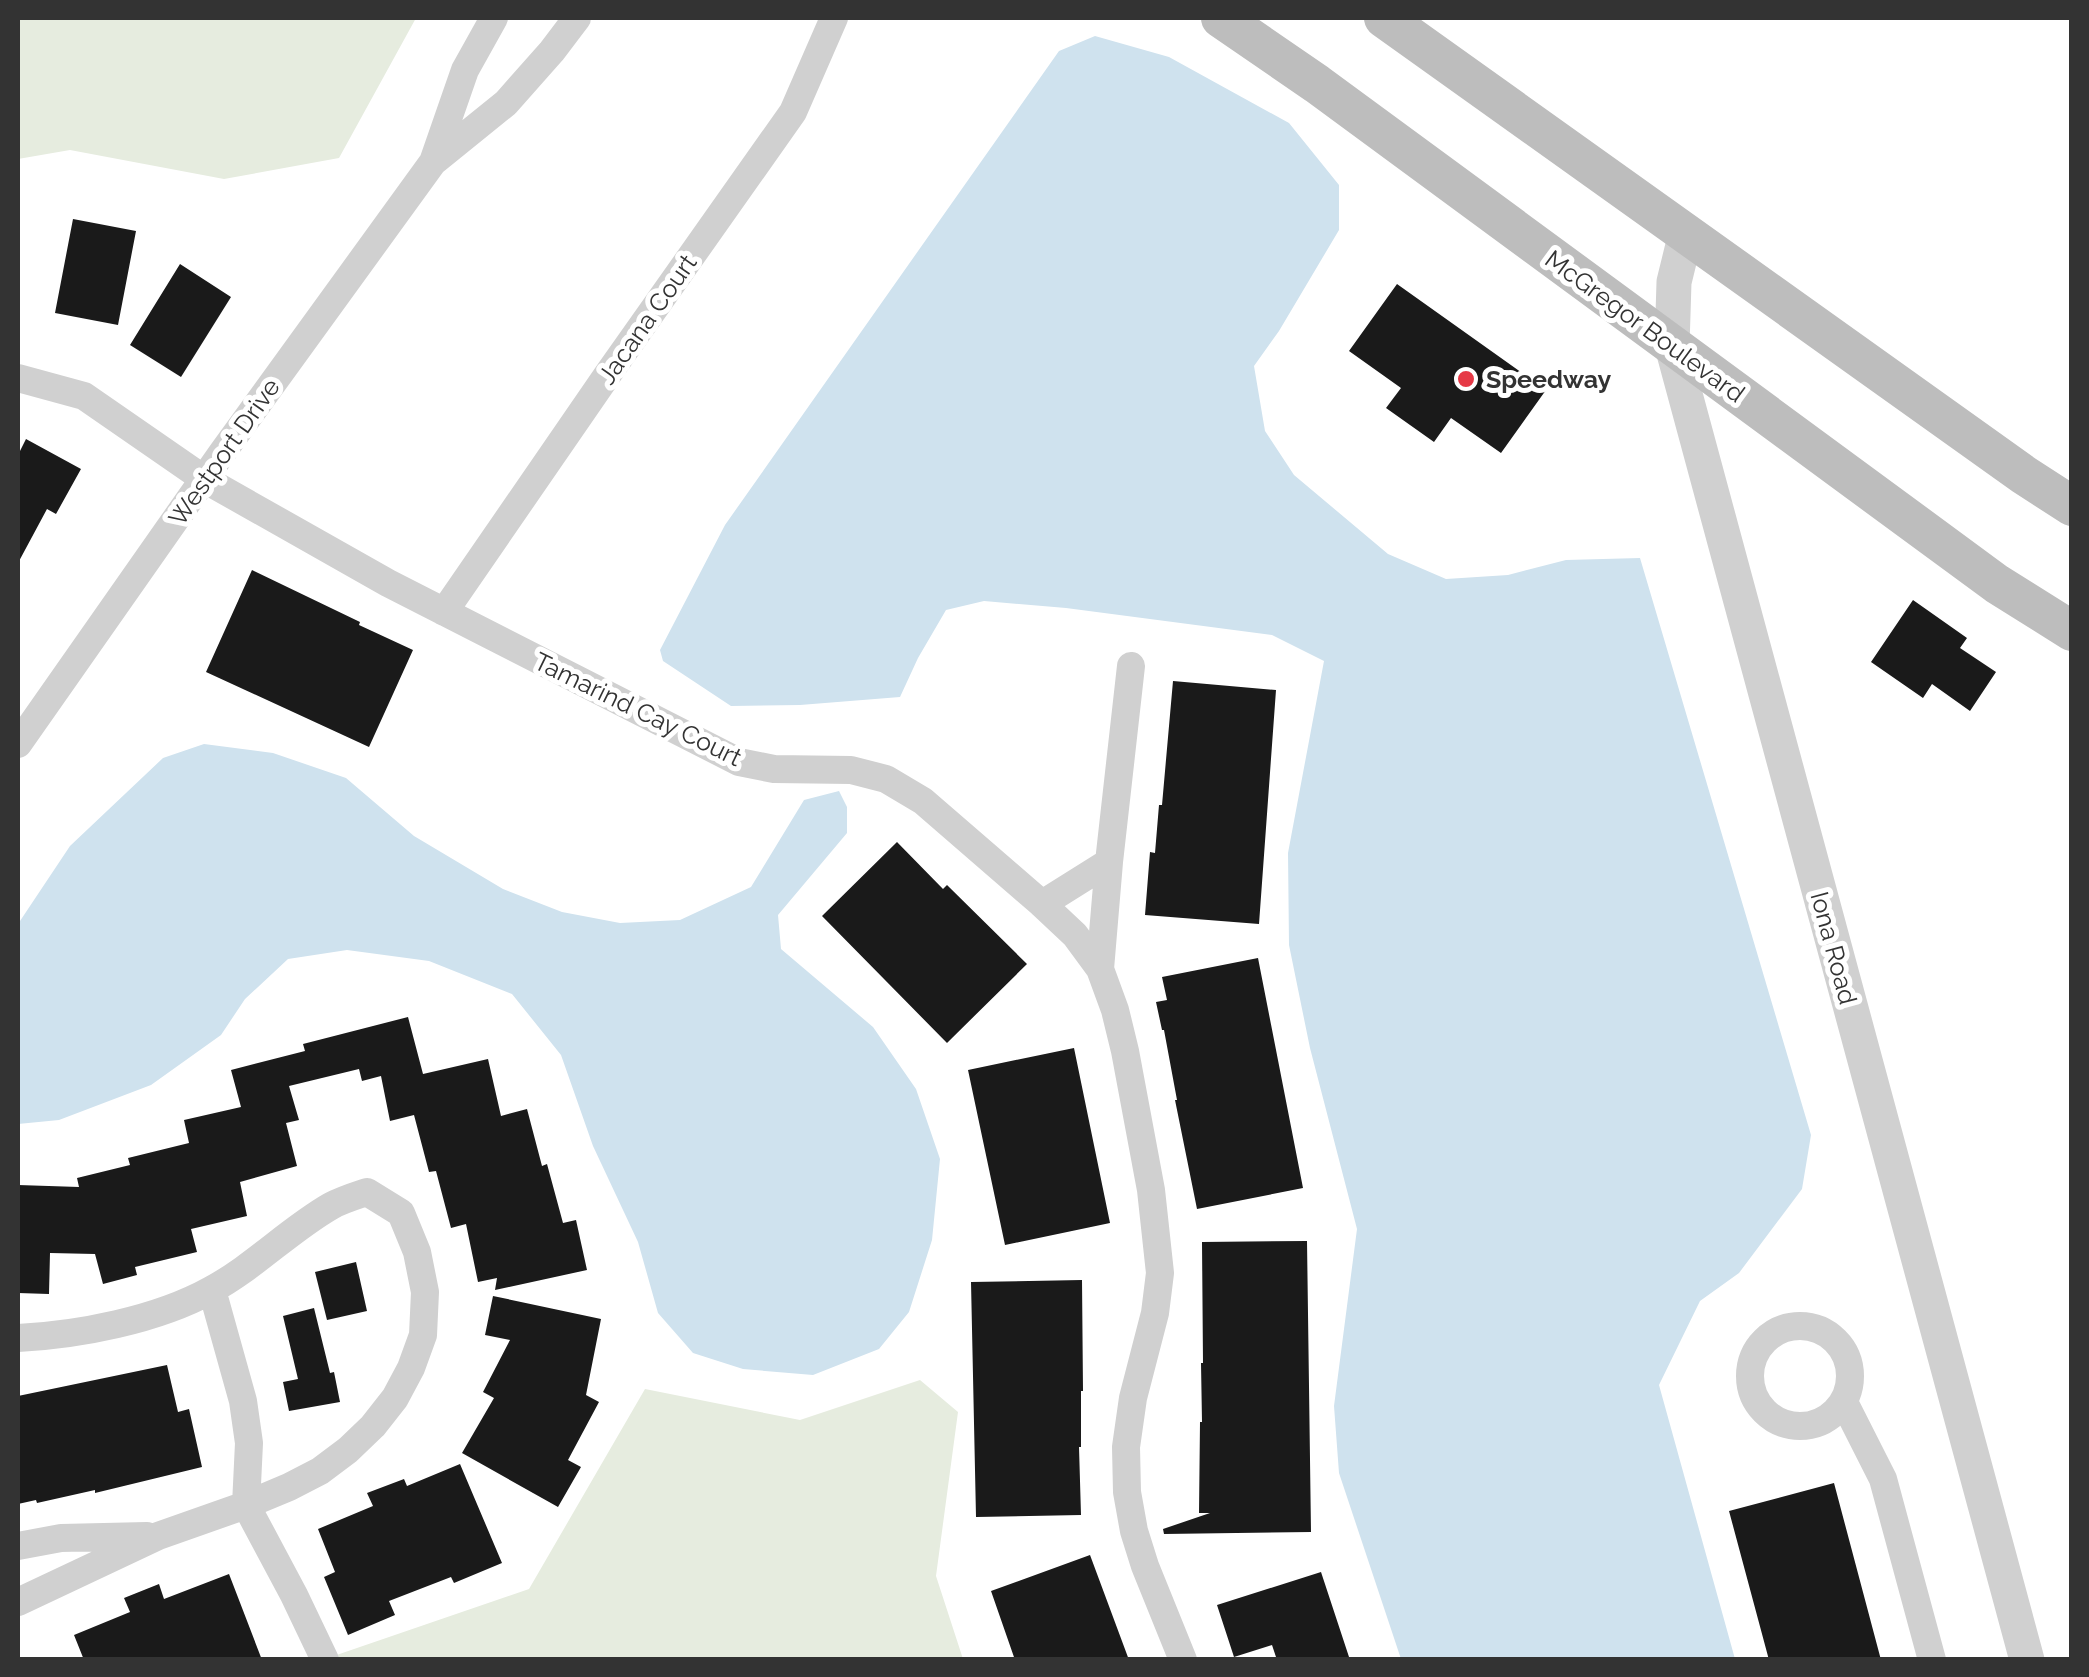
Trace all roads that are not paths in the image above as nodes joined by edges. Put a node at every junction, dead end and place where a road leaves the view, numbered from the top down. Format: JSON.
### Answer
{"nodes":[{"id":1,"x":494,"y":18,"type":"edge"},
{"id":2,"x":577,"y":18,"type":"edge"},
{"id":3,"x":834,"y":18,"type":"edge"},
{"id":4,"x":1221,"y":18,"type":"edge"},
{"id":5,"x":1384,"y":18,"type":"edge"},
{"id":6,"x":433,"y":162,"type":"junction"},
{"id":7,"x":1686,"y":233,"type":"junction"},
{"id":8,"x":1672,"y":346,"type":"junction"},
{"id":9,"x":18,"y":378,"type":"edge"},
{"id":10,"x":204,"y":480,"type":"junction"},
{"id":11,"x":2072,"y":506,"type":"edge"},
{"id":12,"x":444,"y":612,"type":"junction"},
{"id":13,"x":2072,"y":631,"type":"edge"},
{"id":14,"x":1131,"y":666,"type":"dead end"},
{"id":15,"x":18,"y":744,"type":"edge"},
{"id":16,"x":1109,"y":862,"type":"junction"},
{"id":17,"x":1042,"y":904,"type":"junction"},
{"id":18,"x":1100,"y":969,"type":"junction"},
{"id":19,"x":212,"y":1290,"type":"junction"},
{"id":20,"x":18,"y":1338,"type":"edge"},
{"id":21,"x":1844,"y":1402,"type":"dead end"},
{"id":22,"x":246,"y":1505,"type":"junction"},
{"id":23,"x":158,"y":1536,"type":"junction"},
{"id":24,"x":18,"y":1546,"type":"edge"},
{"id":25,"x":18,"y":1602,"type":"edge"},
{"id":26,"x":325,"y":1660,"type":"edge"},
{"id":27,"x":1183,"y":1660,"type":"edge"},
{"id":28,"x":1932,"y":1660,"type":"edge"},
{"id":29,"x":2027,"y":1660,"type":"edge"}],
"edges":[{"from":1,"to":6,"type":"street","name":"Westport Drive"},
{"from":2,"to":6,"type":"street","name":"Westport Drive"},
{"from":3,"to":12,"type":"street","name":"Jacana Court"},
{"from":4,"to":8,"type":"main road","name":"McGregor Boulevard"},
{"from":5,"to":7,"type":"main road"},
{"from":6,"to":10,"type":"street","name":"Westport Drive"},
{"from":7,"to":8,"type":"street","name":"Iona Road"},
{"from":7,"to":11,"type":"main road"},
{"from":8,"to":13,"type":"main road","name":"McGregor Boulevard"},
{"from":8,"to":29,"type":"street","name":"Iona Road"},
{"from":9,"to":10,"type":"street","name":"Tamarind Cay Court"},
{"from":10,"to":12,"type":"street","name":"Tamarind Cay Court"},
{"from":10,"to":15,"type":"street","name":"Westport Drive"},
{"from":12,"to":17,"type":"street","name":"Tamarind Cay Court"},
{"from":14,"to":16,"type":"street","name":"Tamarind Cay Court"},
{"from":16,"to":17,"type":"street"},
{"from":16,"to":18,"type":"street","name":"Tamarind Cay Court"},
{"from":17,"to":18,"type":"street","name":"Tamarind Cay Court"},
{"from":18,"to":27,"type":"street","name":"Tamarind Cay Court"},
{"from":19,"to":20,"type":"street"},
{"from":19,"to":22,"type":"street"},
{"from":19,"to":22,"type":"street"},
{"from":21,"to":28,"type":"street"},
{"from":22,"to":23,"type":"street"},
{"from":22,"to":26,"type":"street"},
{"from":23,"to":24,"type":"street"},
{"from":23,"to":25,"type":"street"}]}
